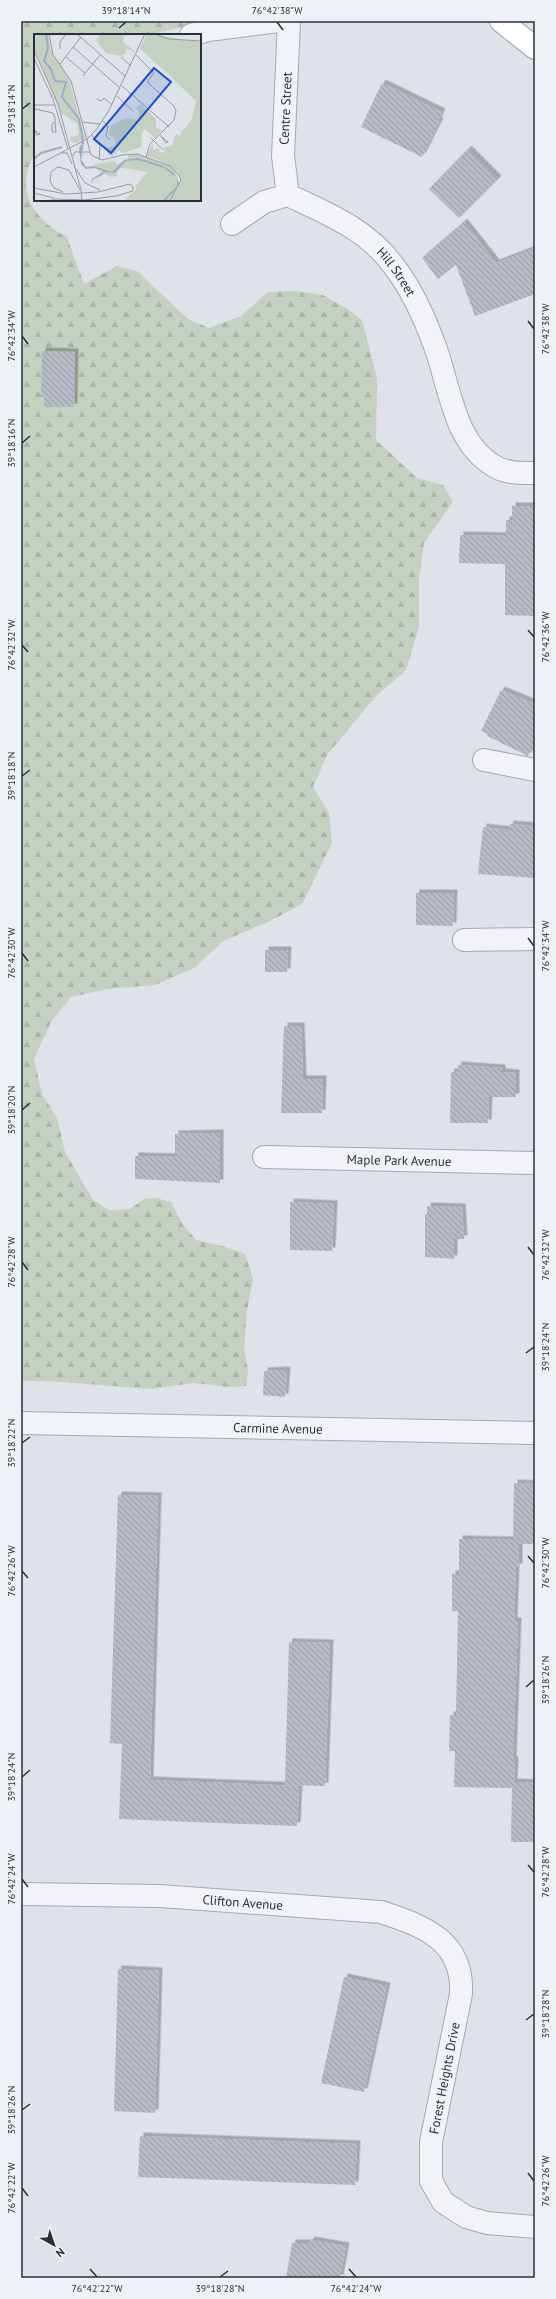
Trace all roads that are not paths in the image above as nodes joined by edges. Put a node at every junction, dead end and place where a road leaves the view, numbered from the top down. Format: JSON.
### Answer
{"nodes":[{"id":1,"x":278,"y":21,"type":"edge"},
{"id":2,"x":289,"y":21,"type":"edge"},
{"id":3,"x":501,"y":21,"type":"edge"},
{"id":4,"x":194,"y":34,"type":"edge"},
{"id":5,"x":535,"y":48,"type":"edge"},
{"id":6,"x":288,"y":195,"type":"junction"},
{"id":7,"x":232,"y":224,"type":"dead end"},
{"id":8,"x":535,"y":473,"type":"edge"},
{"id":9,"x":484,"y":760,"type":"dead end"},
{"id":10,"x":535,"y":770,"type":"edge"},
{"id":11,"x":535,"y":939,"type":"edge"},
{"id":12,"x":464,"y":940,"type":"dead end"},
{"id":13,"x":264,"y":1157,"type":"dead end"},
{"id":14,"x":535,"y":1163,"type":"edge"},
{"id":15,"x":21,"y":1423,"type":"edge"},
{"id":16,"x":535,"y":1433,"type":"edge"},
{"id":17,"x":21,"y":1894,"type":"edge"},
{"id":18,"x":452,"y":1953,"type":"joint"},
{"id":19,"x":535,"y":2227,"type":"edge"}],
"edges":[{"from":1,"to":4,"type":"street"},
{"from":2,"to":6,"type":"street","name":"Centre Street"},
{"from":3,"to":5,"type":"main road"},
{"from":6,"to":7,"type":"street"},
{"from":6,"to":8,"type":"street","name":"Hill Street"},
{"from":9,"to":10,"type":"street"},
{"from":11,"to":12,"type":"street"},
{"from":13,"to":14,"type":"street","name":"Maple Park Avenue"},
{"from":15,"to":16,"type":"street","name":"Carmine Avenue"},
{"from":17,"to":18,"type":"street","name":"Clifton Avenue"},
{"from":18,"to":19,"type":"street","name":"Forest Heights Drive"}]}
